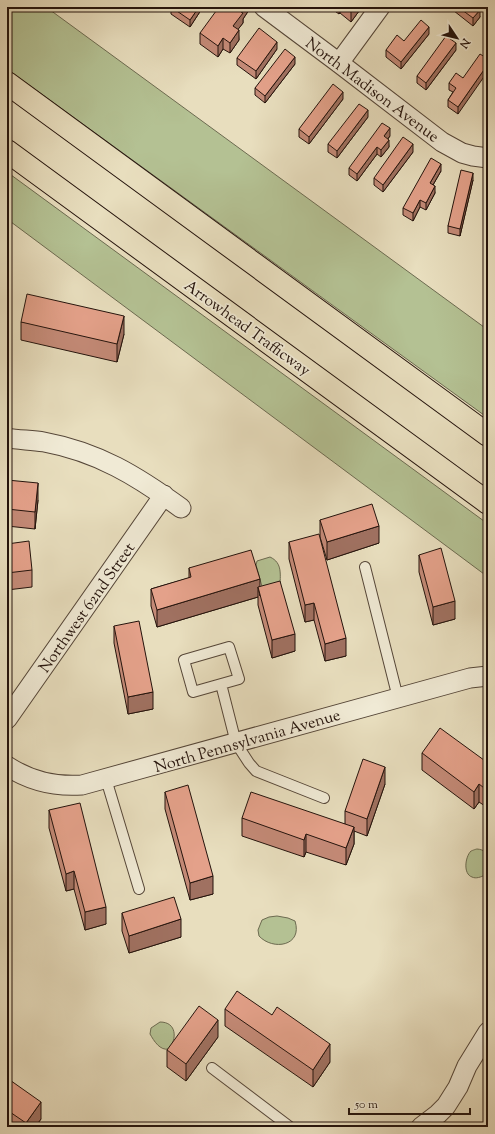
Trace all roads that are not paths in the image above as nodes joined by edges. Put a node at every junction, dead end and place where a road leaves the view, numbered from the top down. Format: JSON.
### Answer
{"nodes":[{"id":1,"x":264,"y":7,"type":"edge"},
{"id":2,"x":380,"y":7,"type":"edge"},
{"id":3,"x":339,"y":63,"type":"junction"},
{"id":4,"x":7,"y":83,"type":"edge"},
{"id":5,"x":7,"y":151,"type":"edge"},
{"id":6,"x":488,"y":158,"type":"edge"},
{"id":7,"x":488,"y":435,"type":"edge"},
{"id":8,"x":7,"y":438,"type":"edge"},
{"id":9,"x":164,"y":496,"type":"junction"},
{"id":10,"x":488,"y":503,"type":"edge"},
{"id":11,"x":181,"y":508,"type":"dead end"},
{"id":12,"x":365,"y":567,"type":"dead end"},
{"id":13,"x":488,"y":676,"type":"edge"},
{"id":14,"x":221,"y":684,"type":"junction"},
{"id":15,"x":398,"y":698,"type":"junction"},
{"id":16,"x":7,"y":718,"type":"edge"},
{"id":17,"x":236,"y":743,"type":"junction"},
{"id":18,"x":7,"y":766,"type":"edge"},
{"id":19,"x":106,"y":779,"type":"junction"},
{"id":20,"x":324,"y":798,"type":"dead end"},
{"id":21,"x":139,"y":889,"type":"dead end"},
{"id":22,"x":488,"y":1032,"type":"edge"},
{"id":23,"x":212,"y":1068,"type":"dead end"},
{"id":24,"x":290,"y":1127,"type":"edge"},
{"id":25,"x":421,"y":1127,"type":"edge"}],
"edges":[{"from":1,"to":3,"type":"street","name":"North Madison Avenue"},
{"from":2,"to":3,"type":"street"},
{"from":3,"to":6,"type":"street","name":"North Madison Avenue"},
{"from":4,"to":7,"type":"highway"},
{"from":5,"to":10,"type":"highway","name":"Arrowhead Trafficway"},
{"from":8,"to":9,"type":"street"},
{"from":9,"to":11,"type":"street"},
{"from":9,"to":16,"type":"street","name":"Northwest 62nd Street"},
{"from":12,"to":15,"type":"lane"},
{"from":13,"to":15,"type":"street","name":"North Pennsylvania Avenue"},
{"from":14,"to":14,"type":"lane"},
{"from":14,"to":17,"type":"lane"},
{"from":15,"to":17,"type":"street","name":"North Pennsylvania Avenue"},
{"from":17,"to":19,"type":"street","name":"North Pennsylvania Avenue"},
{"from":17,"to":20,"type":"lane"},
{"from":18,"to":19,"type":"street","name":"North Pennsylvania Avenue"},
{"from":19,"to":21,"type":"lane"},
{"from":22,"to":25,"type":"street"},
{"from":23,"to":24,"type":"lane"}]}
